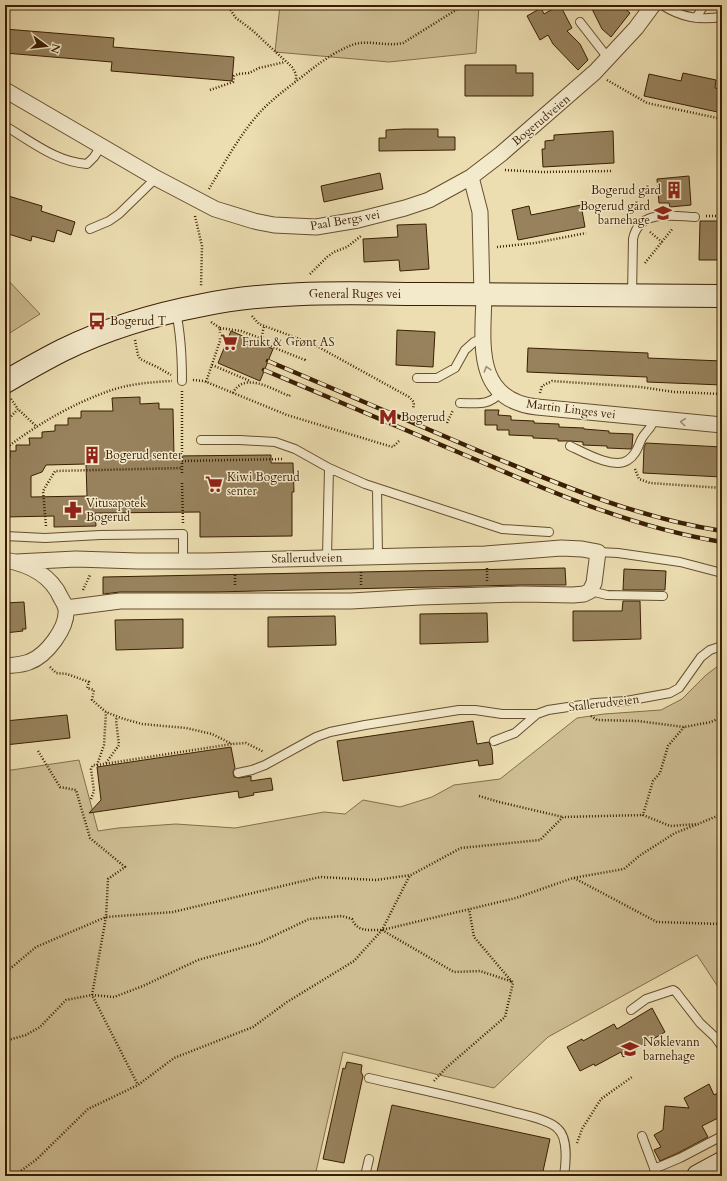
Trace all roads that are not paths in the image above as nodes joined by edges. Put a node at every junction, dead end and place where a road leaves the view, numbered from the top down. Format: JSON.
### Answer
{"nodes":[{"id":1,"x":653,"y":5,"type":"edge"},
{"id":2,"x":662,"y":5,"type":"edge"},
{"id":3,"x":704,"y":5,"type":"edge"},
{"id":4,"x":722,"y":17,"type":"edge"},
{"id":5,"x":696,"y":18,"type":"junction"},
{"id":6,"x":580,"y":22,"type":"dead end"},
{"id":7,"x":608,"y":58,"type":"junction"},
{"id":8,"x":5,"y":90,"type":"edge"},
{"id":9,"x":5,"y":126,"type":"edge"},
{"id":10,"x":101,"y":146,"type":"junction"},
{"id":11,"x":471,"y":176,"type":"junction"},
{"id":12,"x":156,"y":178,"type":"junction"},
{"id":13,"x":695,"y":217,"type":"road end"},
{"id":14,"x":90,"y":229,"type":"dead end"},
{"id":15,"x":633,"y":286,"type":"junction"},
{"id":16,"x":483,"y":295,"type":"junction"},
{"id":17,"x":722,"y":296,"type":"edge"},
{"id":18,"x":176,"y":311,"type":"junction"},
{"id":19,"x":483,"y":338,"type":"junction"},
{"id":20,"x":417,"y":378,"type":"dead end"},
{"id":21,"x":182,"y":380,"type":"road end"},
{"id":22,"x":7,"y":390,"type":"edge"},
{"id":23,"x":500,"y":392,"type":"junction"},
{"id":24,"x":460,"y":403,"type":"dead end"},
{"id":25,"x":654,"y":419,"type":"junction"},
{"id":26,"x":722,"y":424,"type":"edge"},
{"id":27,"x":201,"y":440,"type":"dead end"},
{"id":28,"x":570,"y":446,"type":"dead end"},
{"id":29,"x":329,"y":468,"type":"junction"},
{"id":30,"x":377,"y":488,"type":"junction"},
{"id":31,"x":549,"y":532,"type":"dead end"},
{"id":32,"x":5,"y":536,"type":"edge"},
{"id":33,"x":598,"y":552,"type":"junction"},
{"id":34,"x":378,"y":556,"type":"junction"},
{"id":35,"x":327,"y":558,"type":"junction"},
{"id":36,"x":11,"y":561,"type":"edge"},
{"id":37,"x":183,"y":561,"type":"junction"},
{"id":38,"x":722,"y":573,"type":"edge"},
{"id":39,"x":590,"y":591,"type":"junction"},
{"id":40,"x":663,"y":596,"type":"dead end"},
{"id":41,"x":71,"y":607,"type":"junction"},
{"id":42,"x":722,"y":646,"type":"edge"},
{"id":43,"x":5,"y":666,"type":"edge"},
{"id":44,"x":537,"y":714,"type":"junction"},
{"id":45,"x":494,"y":741,"type":"dead end"},
{"id":46,"x":238,"y":773,"type":"dead end"},
{"id":47,"x":631,"y":1010,"type":"dead end"},
{"id":48,"x":722,"y":1047,"type":"edge"},
{"id":49,"x":369,"y":1078,"type":"dead end"},
{"id":50,"x":642,"y":1136,"type":"dead end"},
{"id":51,"x":722,"y":1136,"type":"edge"},
{"id":52,"x":369,"y":1160,"type":"dead end"},
{"id":53,"x":722,"y":1163,"type":"edge"},
{"id":54,"x":655,"y":1173,"type":"edge"},
{"id":55,"x":365,"y":1176,"type":"edge"},
{"id":56,"x":564,"y":1176,"type":"edge"},
{"id":57,"x":698,"y":1176,"type":"edge"}],
"edges":[{"from":1,"to":7,"type":"street","name":"Bogerudveien"},
{"from":2,"to":5,"type":"lane"},
{"from":3,"to":5,"type":"lane"},
{"from":4,"to":5,"type":"lane"},
{"from":6,"to":7,"type":"lane"},
{"from":7,"to":11,"type":"street","name":"Bogerudveien"},
{"from":8,"to":10,"type":"street","name":"Paal Bergs vei"},
{"from":9,"to":10,"type":"lane"},
{"from":10,"to":12,"type":"street","name":"Paal Bergs vei"},
{"from":11,"to":12,"type":"street","name":"Paal Bergs vei"},
{"from":11,"to":16,"type":"street"},
{"from":12,"to":14,"type":"lane"},
{"from":13,"to":15,"type":"lane"},
{"from":15,"to":16,"type":"main road","name":"General Ruges vei"},
{"from":15,"to":17,"type":"main road","name":"General Ruges vei"},
{"from":16,"to":18,"type":"main road","name":"General Ruges vei"},
{"from":16,"to":19,"type":"street","name":"Martin Linges vei"},
{"from":18,"to":21,"type":"lane"},
{"from":18,"to":22,"type":"main road","name":"General Ruges vei"},
{"from":19,"to":20,"type":"lane"},
{"from":23,"to":19,"type":"street","name":"Martin Linges vei","one_way":true},
{"from":23,"to":24,"type":"lane"},
{"from":23,"to":25,"type":"street","name":"Martin Linges vei"},
{"from":26,"to":25,"type":"street","name":"Martin Linges vei","one_way":true},
{"from":25,"to":28,"type":"lane"},
{"from":27,"to":29,"type":"lane"},
{"from":29,"to":30,"type":"lane"},
{"from":29,"to":35,"type":"lane"},
{"from":30,"to":31,"type":"lane"},
{"from":30,"to":34,"type":"lane"},
{"from":32,"to":37,"type":"lane"},
{"from":33,"to":34,"type":"street","name":"Stallerudveien"},
{"from":33,"to":38,"type":"lane","name":"Stallerudveien"},
{"from":33,"to":39,"type":"street"},
{"from":34,"to":35,"type":"street","name":"Stallerudveien"},
{"from":35,"to":37,"type":"street","name":"Stallerudveien"},
{"from":36,"to":37,"type":"street","name":"Stallerudveien"},
{"from":36,"to":41,"type":"street","name":"Stallerudveien"},
{"from":39,"to":40,"type":"lane"},
{"from":39,"to":41,"type":"street"},
{"from":41,"to":43,"type":"street"},
{"from":42,"to":44,"type":"lane","name":"Stallerudveien"},
{"from":44,"to":45,"type":"lane"},
{"from":44,"to":46,"type":"lane","name":"Stallerudveien"},
{"from":47,"to":48,"type":"lane"},
{"from":49,"to":56,"type":"lane"},
{"from":50,"to":54,"type":"lane"},
{"from":51,"to":54,"type":"lane"},
{"from":52,"to":55,"type":"lane"},
{"from":53,"to":57,"type":"main road"}]}
